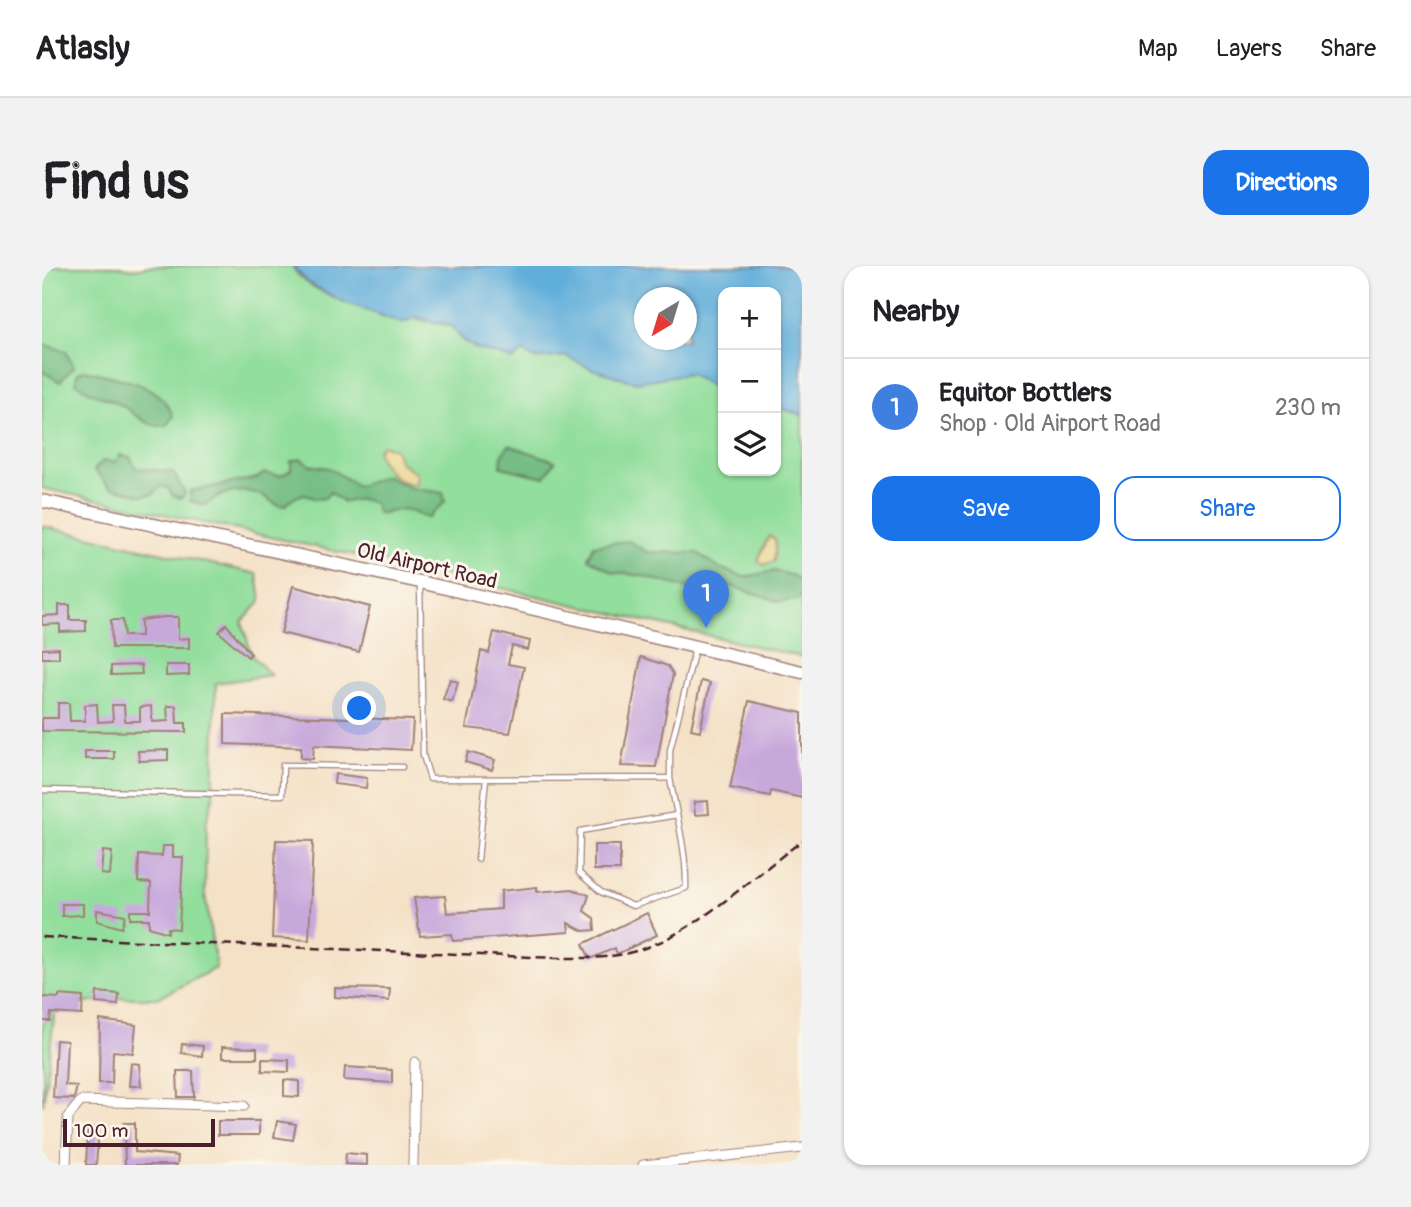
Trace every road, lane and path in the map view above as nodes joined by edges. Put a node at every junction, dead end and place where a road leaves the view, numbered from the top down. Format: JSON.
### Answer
{"nodes":[{"id":1,"x":42,"y":501,"type":"edge"},
{"id":2,"x":420,"y":582,"type":"junction"},
{"id":3,"x":695,"y":649,"type":"junction"},
{"id":4,"x":802,"y":672,"type":"edge"},
{"id":5,"x":401,"y":767,"type":"dead end"},
{"id":6,"x":670,"y":778,"type":"junction"},
{"id":7,"x":486,"y":779,"type":"junction"},
{"id":8,"x":42,"y":790,"type":"edge"},
{"id":9,"x":677,"y":815,"type":"junction"},
{"id":10,"x":478,"y":859,"type":"dead end"},
{"id":11,"x":415,"y":1062,"type":"dead end"},
{"id":12,"x":244,"y":1106,"type":"dead end"},
{"id":13,"x":802,"y":1148,"type":"edge"},
{"id":14,"x":66,"y":1165,"type":"edge"},
{"id":15,"x":413,"y":1165,"type":"edge"},
{"id":16,"x":643,"y":1165,"type":"edge"}],
"edges":[{"from":1,"to":2,"type":"main road","name":"Old Airport Road"},
{"from":2,"to":3,"type":"main road","name":"Old Airport Road"},
{"from":2,"to":7,"type":"lane"},
{"from":3,"to":4,"type":"main road","name":"Old Airport Road"},
{"from":3,"to":6,"type":"lane"},
{"from":5,"to":8,"type":"lane"},
{"from":6,"to":7,"type":"lane"},
{"from":6,"to":9,"type":"lane"},
{"from":7,"to":10,"type":"lane"},
{"from":9,"to":9,"type":"lane"},
{"from":11,"to":15,"type":"street"},
{"from":12,"to":14,"type":"street"},
{"from":13,"to":16,"type":"street"}]}
